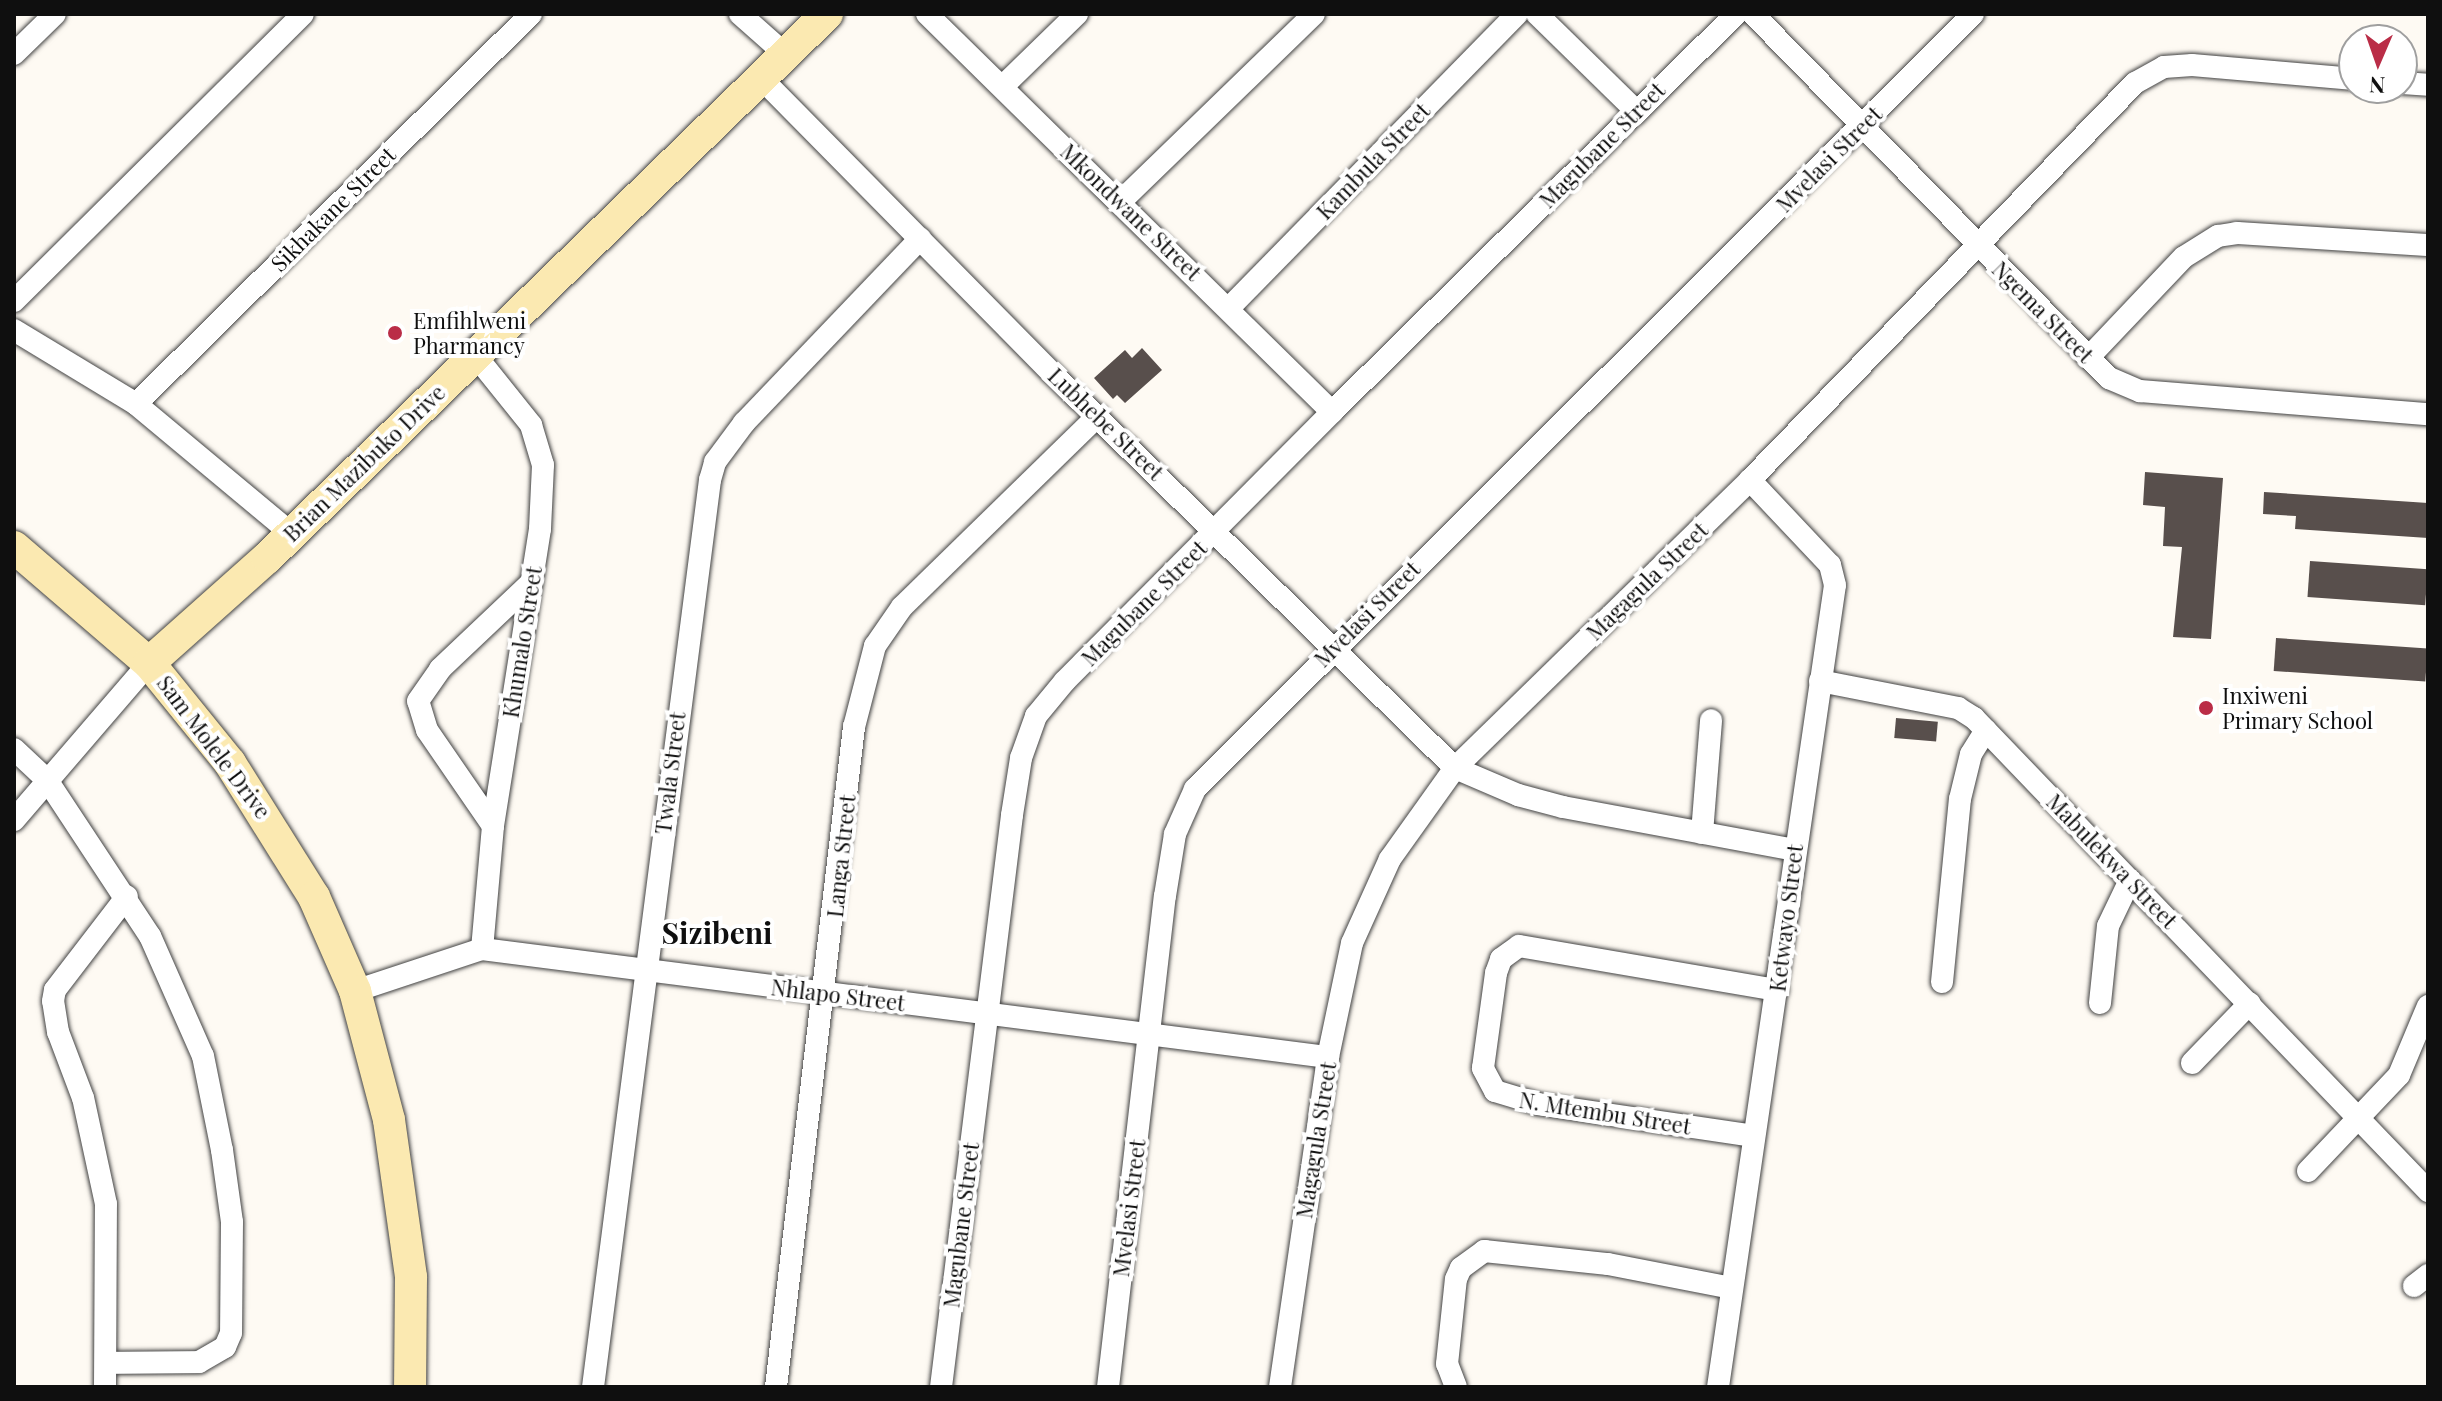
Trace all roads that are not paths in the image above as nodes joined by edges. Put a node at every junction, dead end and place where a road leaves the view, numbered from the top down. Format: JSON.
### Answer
{"nodes":[{"id":1,"x":55,"y":14,"type":"edge"},
{"id":2,"x":303,"y":14,"type":"edge"},
{"id":3,"x":531,"y":14,"type":"edge"},
{"id":4,"x":740,"y":14,"type":"edge"},
{"id":5,"x":827,"y":14,"type":"edge"},
{"id":6,"x":927,"y":14,"type":"edge"},
{"id":7,"x":1077,"y":14,"type":"edge"},
{"id":8,"x":1314,"y":14,"type":"edge"},
{"id":9,"x":1517,"y":14,"type":"edge"},
{"id":10,"x":1537,"y":14,"type":"edge"},
{"id":11,"x":1736,"y":14,"type":"edge"},
{"id":12,"x":1753,"y":14,"type":"edge"},
{"id":13,"x":1973,"y":14,"type":"edge"},
{"id":14,"x":14,"y":54,"type":"edge"},
{"id":15,"x":785,"y":54,"type":"junction"},
{"id":16,"x":760,"y":77,"type":"junction"},
{"id":17,"x":2338,"y":78,"type":"edge"},
{"id":18,"x":1004,"y":85,"type":"junction"},
{"id":19,"x":1636,"y":111,"type":"junction"},
{"id":20,"x":1865,"y":125,"type":"junction"},
{"id":21,"x":1120,"y":202,"type":"junction"},
{"id":22,"x":920,"y":239,"type":"junction"},
{"id":23,"x":2428,"y":245,"type":"edge"},
{"id":24,"x":1979,"y":247,"type":"junction"},
{"id":25,"x":14,"y":301,"type":"edge"},
{"id":26,"x":1230,"y":307,"type":"junction"},
{"id":27,"x":14,"y":330,"type":"edge"},
{"id":28,"x":475,"y":355,"type":"junction"},
{"id":29,"x":2088,"y":358,"type":"junction"},
{"id":30,"x":136,"y":404,"type":"junction"},
{"id":31,"x":1332,"y":412,"type":"junction"},
{"id":32,"x":2428,"y":414,"type":"edge"},
{"id":33,"x":1098,"y":416,"type":"junction"},
{"id":34,"x":1750,"y":480,"type":"junction"},
{"id":35,"x":1216,"y":531,"type":"junction"},
{"id":36,"x":292,"y":534,"type":"junction"},
{"id":37,"x":14,"y":547,"type":"edge"},
{"id":38,"x":531,"y":583,"type":"junction"},
{"id":39,"x":1333,"y":647,"type":"junction"},
{"id":40,"x":149,"y":663,"type":"junction"},
{"id":41,"x":1820,"y":681,"type":"junction"},
{"id":42,"x":1711,"y":720,"type":"dead end"},
{"id":43,"x":1986,"y":730,"type":"junction"},
{"id":44,"x":14,"y":749,"type":"edge"},
{"id":45,"x":1455,"y":768,"type":"junction"},
{"id":46,"x":47,"y":780,"type":"junction"},
{"id":47,"x":14,"y":820,"type":"edge"},
{"id":48,"x":493,"y":826,"type":"junction"},
{"id":49,"x":1702,"y":833,"type":"junction"},
{"id":50,"x":1795,"y":850,"type":"junction"},
{"id":51,"x":2130,"y":880,"type":"junction"},
{"id":52,"x":127,"y":896,"type":"junction"},
{"id":53,"x":482,"y":949,"type":"junction"},
{"id":54,"x":647,"y":970,"type":"junction"},
{"id":55,"x":1942,"y":982,"type":"dead end"},
{"id":56,"x":1777,"y":990,"type":"junction"},
{"id":57,"x":355,"y":991,"type":"junction"},
{"id":58,"x":826,"y":993,"type":"junction"},
{"id":59,"x":2100,"y":1003,"type":"dead end"},
{"id":60,"x":2250,"y":1003,"type":"junction"},
{"id":61,"x":2428,"y":1006,"type":"edge"},
{"id":62,"x":986,"y":1013,"type":"junction"},
{"id":63,"x":1149,"y":1034,"type":"junction"},
{"id":64,"x":1328,"y":1057,"type":"junction"},
{"id":65,"x":2192,"y":1063,"type":"dead end"},
{"id":66,"x":2360,"y":1121,"type":"junction"},
{"id":67,"x":1754,"y":1136,"type":"junction"},
{"id":68,"x":2308,"y":1171,"type":"dead end"},
{"id":69,"x":2428,"y":1191,"type":"edge"},
{"id":70,"x":1732,"y":1288,"type":"junction"},
{"id":71,"x":106,"y":1363,"type":"junction"},
{"id":72,"x":414,"y":1381,"type":"edge"},
{"id":73,"x":105,"y":1387,"type":"edge"},
{"id":74,"x":593,"y":1387,"type":"edge"},
{"id":75,"x":776,"y":1387,"type":"edge"},
{"id":76,"x":941,"y":1387,"type":"edge"},
{"id":77,"x":1108,"y":1387,"type":"edge"},
{"id":78,"x":1280,"y":1387,"type":"edge"},
{"id":79,"x":1456,"y":1387,"type":"edge"},
{"id":80,"x":1718,"y":1387,"type":"edge"}],
"edges":[{"from":1,"to":14,"type":"street"},
{"from":2,"to":25,"type":"street"},
{"from":3,"to":30,"type":"street","name":"Sikhakane Street"},
{"from":4,"to":15,"type":"street"},
{"from":5,"to":15,"type":"street","name":"Brian Mazibuko Drive"},
{"from":6,"to":18,"type":"street","name":"Mkondwane Street"},
{"from":7,"to":18,"type":"street"},
{"from":8,"to":21,"type":"street"},
{"from":9,"to":26,"type":"street","name":"Kambula Street"},
{"from":10,"to":19,"type":"street"},
{"from":11,"to":19,"type":"street","name":"Magubane Street"},
{"from":12,"to":20,"type":"street","name":"Ngema Street"},
{"from":13,"to":20,"type":"street","name":"Mvelasi Street"},
{"from":15,"to":16,"type":"street","name":"Brian Mazibuko Drive"},
{"from":16,"to":22,"type":"street","name":"Lubhebe Street"},
{"from":16,"to":28,"type":"street","name":"Brian Mazibuko Drive"},
{"from":17,"to":24,"type":"street","name":"Magagula Street"},
{"from":18,"to":21,"type":"street","name":"Mkondwane Street"},
{"from":19,"to":31,"type":"street","name":"Magubane Street"},
{"from":20,"to":24,"type":"street","name":"Ngema Street"},
{"from":20,"to":39,"type":"street","name":"Mvelasi Street"},
{"from":21,"to":26,"type":"street","name":"Mkondwane Street"},
{"from":22,"to":33,"type":"street","name":"Lubhebe Street"},
{"from":22,"to":54,"type":"street","name":"Twala Street"},
{"from":23,"to":29,"type":"street"},
{"from":24,"to":29,"type":"street","name":"Ngema Street"},
{"from":24,"to":34,"type":"street","name":"Magagula Street"},
{"from":26,"to":31,"type":"street","name":"Mkondwane Street"},
{"from":27,"to":30,"type":"street"},
{"from":28,"to":36,"type":"street","name":"Brian Mazibuko Drive"},
{"from":28,"to":38,"type":"street","name":"Khumalo Street"},
{"from":29,"to":32,"type":"street","name":"Ngema Street"},
{"from":30,"to":36,"type":"street"},
{"from":31,"to":35,"type":"street","name":"Magubane Street"},
{"from":33,"to":35,"type":"street","name":"Lubhebe Street"},
{"from":33,"to":58,"type":"street","name":"Langa Street"},
{"from":34,"to":41,"type":"street","name":"Ketwayo Street"},
{"from":34,"to":45,"type":"street","name":"Magagula Street"},
{"from":35,"to":39,"type":"street","name":"Lubhebe Street"},
{"from":35,"to":62,"type":"street","name":"Magubane Street"},
{"from":36,"to":40,"type":"street","name":"Brian Mazibuko Drive"},
{"from":37,"to":40,"type":"street","name":"Sam Molele Drive"},
{"from":38,"to":48,"type":"street","name":"Khumalo Street"},
{"from":38,"to":48,"type":"street"},
{"from":39,"to":45,"type":"street","name":"Lubhebe Street"},
{"from":39,"to":63,"type":"street","name":"Mvelasi Street"},
{"from":40,"to":46,"type":"street","name":"Brian Mazibuko Drive"},
{"from":40,"to":57,"type":"street","name":"Sam Molele Drive"},
{"from":41,"to":43,"type":"street","name":"Mabulekwa Street"},
{"from":41,"to":50,"type":"street","name":"Ketwayo Street"},
{"from":42,"to":49,"type":"street"},
{"from":43,"to":51,"type":"street","name":"Mabulekwa Street"},
{"from":43,"to":55,"type":"street"},
{"from":44,"to":46,"type":"street"},
{"from":45,"to":49,"type":"street"},
{"from":45,"to":64,"type":"street","name":"Magagula Street"},
{"from":46,"to":47,"type":"street","name":"Brian Mazibuko Drive"},
{"from":46,"to":52,"type":"street"},
{"from":48,"to":53,"type":"street","name":"Khumalo Street"},
{"from":49,"to":50,"type":"street"},
{"from":50,"to":56,"type":"street","name":"Ketwayo Street"},
{"from":51,"to":59,"type":"street"},
{"from":51,"to":60,"type":"street","name":"Mabulekwa Street"},
{"from":52,"to":71,"type":"street"},
{"from":52,"to":71,"type":"street"},
{"from":53,"to":54,"type":"street","name":"Nhlapo Street"},
{"from":53,"to":57,"type":"street","name":"Nhlapo Street"},
{"from":54,"to":58,"type":"street","name":"Nhlapo Street"},
{"from":54,"to":74,"type":"street","name":"Twala Street"},
{"from":56,"to":67,"type":"street","name":"Ketwayo Street"},
{"from":56,"to":67,"type":"street","name":"N. Mtembu Street"},
{"from":57,"to":72,"type":"street","name":"Sam Molele Drive"},
{"from":58,"to":62,"type":"street","name":"Nhlapo Street"},
{"from":58,"to":75,"type":"street","name":"Langa Street"},
{"from":60,"to":65,"type":"street"},
{"from":60,"to":66,"type":"street","name":"Mabulekwa Street"},
{"from":61,"to":66,"type":"street"},
{"from":62,"to":63,"type":"street","name":"Nhlapo Street"},
{"from":62,"to":76,"type":"street","name":"Magubane Street"},
{"from":63,"to":64,"type":"street","name":"Nhlapo Street"},
{"from":63,"to":77,"type":"street","name":"Mvelasi Street"},
{"from":64,"to":78,"type":"street","name":"Magagula Street"},
{"from":66,"to":68,"type":"street"},
{"from":66,"to":69,"type":"street","name":"Mabulekwa Street"},
{"from":67,"to":70,"type":"street","name":"Ketwayo Street"},
{"from":70,"to":79,"type":"street"},
{"from":70,"to":80,"type":"street","name":"Ketwayo Street"},
{"from":71,"to":73,"type":"street"}]}
